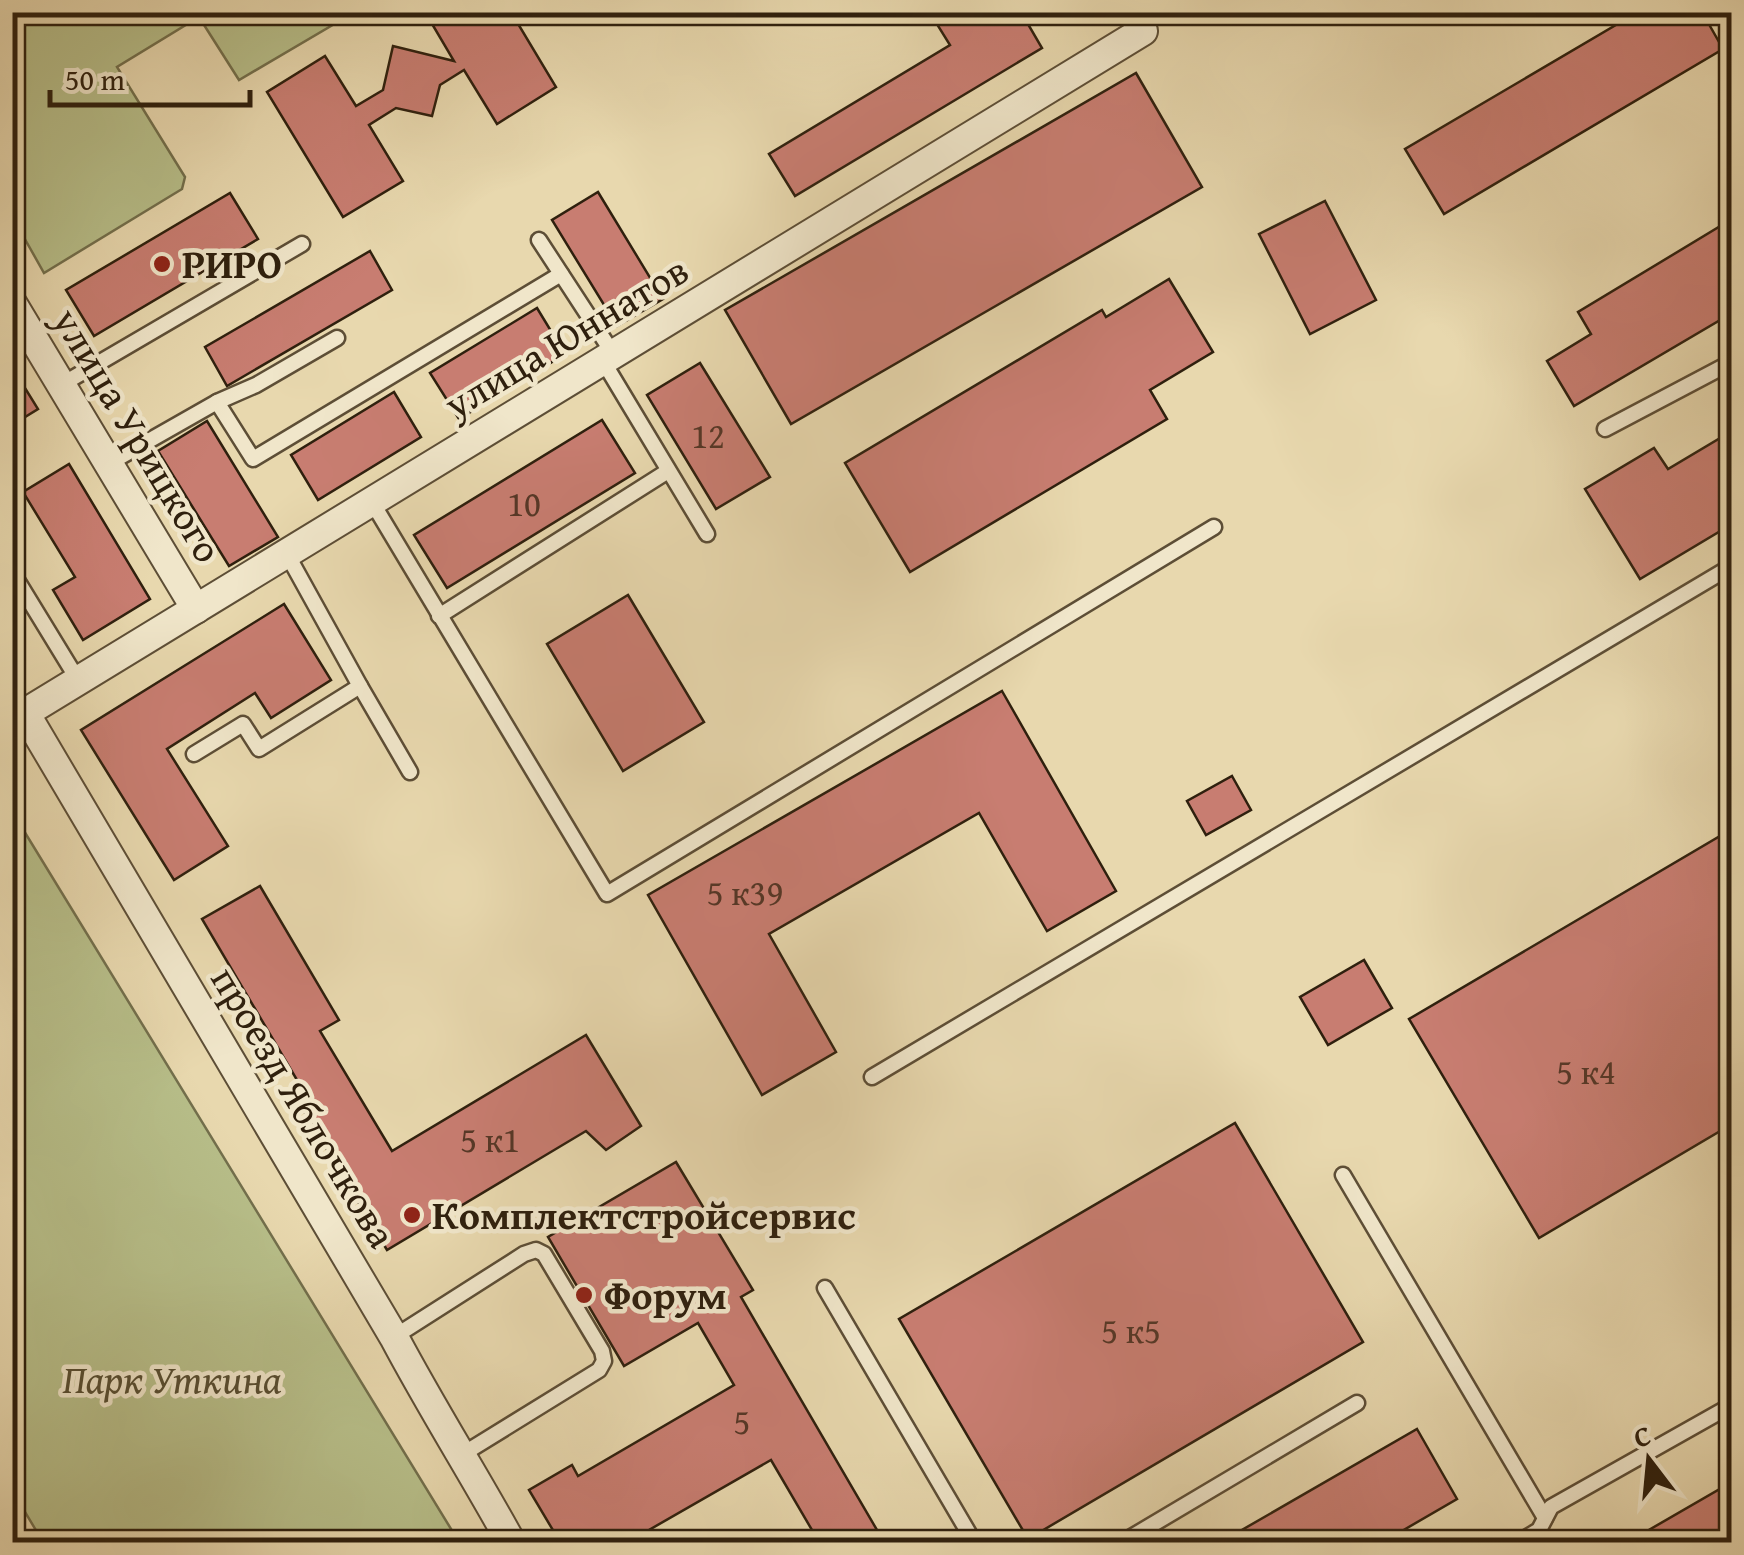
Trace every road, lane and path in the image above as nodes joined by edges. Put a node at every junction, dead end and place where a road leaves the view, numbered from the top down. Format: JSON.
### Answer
{"nodes":[{"id":1,"x":1132,"y":12,"type":"edge"},
{"id":2,"x":539,"y":240,"type":"dead end"},
{"id":3,"x":302,"y":244,"type":"dead end"},
{"id":4,"x":560,"y":274,"type":"junction"},
{"id":5,"x":12,"y":303,"type":"edge"},
{"id":6,"x":337,"y":338,"type":"dead end"},
{"id":7,"x":608,"y":358,"type":"junction"},
{"id":8,"x":1732,"y":362,"type":"edge"},
{"id":9,"x":61,"y":385,"type":"junction"},
{"id":10,"x":217,"y":402,"type":"junction"},
{"id":11,"x":1605,"y":428,"type":"dead end"},
{"id":12,"x":108,"y":464,"type":"junction"},
{"id":13,"x":668,"y":471,"type":"junction"},
{"id":14,"x":372,"y":502,"type":"junction"},
{"id":15,"x":1214,"y":527,"type":"dead end"},
{"id":16,"x":707,"y":534,"type":"dead end"},
{"id":17,"x":287,"y":554,"type":"junction"},
{"id":18,"x":1732,"y":566,"type":"edge"},
{"id":19,"x":12,"y":572,"type":"edge"},
{"id":20,"x":196,"y":608,"type":"junction"},
{"id":21,"x":439,"y":616,"type":"junction"},
{"id":22,"x":78,"y":680,"type":"junction"},
{"id":23,"x":360,"y":686,"type":"junction"},
{"id":24,"x":19,"y":717,"type":"edge"},
{"id":25,"x":194,"y":754,"type":"dead end"},
{"id":26,"x":410,"y":772,"type":"dead end"},
{"id":27,"x":872,"y":1076,"type":"dead end"},
{"id":28,"x":1343,"y":1175,"type":"dead end"},
{"id":29,"x":825,"y":1288,"type":"dead end"},
{"id":30,"x":394,"y":1337,"type":"junction"},
{"id":31,"x":1358,"y":1403,"type":"dead end"},
{"id":32,"x":1732,"y":1405,"type":"edge"},
{"id":33,"x":463,"y":1454,"type":"junction"},
{"id":34,"x":1545,"y":1518,"type":"junction"},
{"id":35,"x":512,"y":1542,"type":"edge"},
{"id":36,"x":974,"y":1542,"type":"edge"},
{"id":37,"x":1122,"y":1542,"type":"edge"},
{"id":38,"x":1518,"y":1542,"type":"edge"}],
"edges":[{"from":1,"to":7,"type":"street","name":"улица Юннатов"},
{"from":2,"to":4,"type":"lane"},
{"from":3,"to":9,"type":"lane"},
{"from":4,"to":7,"type":"lane"},
{"from":4,"to":10,"type":"lane"},
{"from":5,"to":9,"type":"street","name":"улица Урицкого"},
{"from":6,"to":10,"type":"lane"},
{"from":7,"to":13,"type":"lane"},
{"from":7,"to":14,"type":"street","name":"улица Юннатов"},
{"from":8,"to":11,"type":"lane"},
{"from":9,"to":12,"type":"street","name":"улица Урицкого"},
{"from":10,"to":12,"type":"lane"},
{"from":12,"to":20,"type":"street","name":"улица Урицкого"},
{"from":13,"to":16,"type":"lane"},
{"from":13,"to":21,"type":"lane"},
{"from":14,"to":17,"type":"street","name":"улица Юннатов"},
{"from":14,"to":21,"type":"lane"},
{"from":15,"to":21,"type":"lane"},
{"from":17,"to":20,"type":"street","name":"улица Юннатов"},
{"from":17,"to":23,"type":"lane"},
{"from":18,"to":27,"type":"lane"},
{"from":19,"to":22,"type":"lane"},
{"from":20,"to":22,"type":"street","name":"улица Юннатов"},
{"from":22,"to":24,"type":"street","name":"улица Юннатов"},
{"from":23,"to":25,"type":"lane"},
{"from":23,"to":26,"type":"lane"},
{"from":24,"to":30,"type":"street","name":"проезд Яблочкова"},
{"from":28,"to":34,"type":"lane"},
{"from":29,"to":36,"type":"lane"},
{"from":30,"to":33,"type":"street","name":"проезд Яблочкова"},
{"from":30,"to":33,"type":"lane"},
{"from":31,"to":37,"type":"lane"},
{"from":32,"to":34,"type":"lane"},
{"from":33,"to":35,"type":"street","name":"проезд Яблочкова"},
{"from":34,"to":38,"type":"lane"}]}
